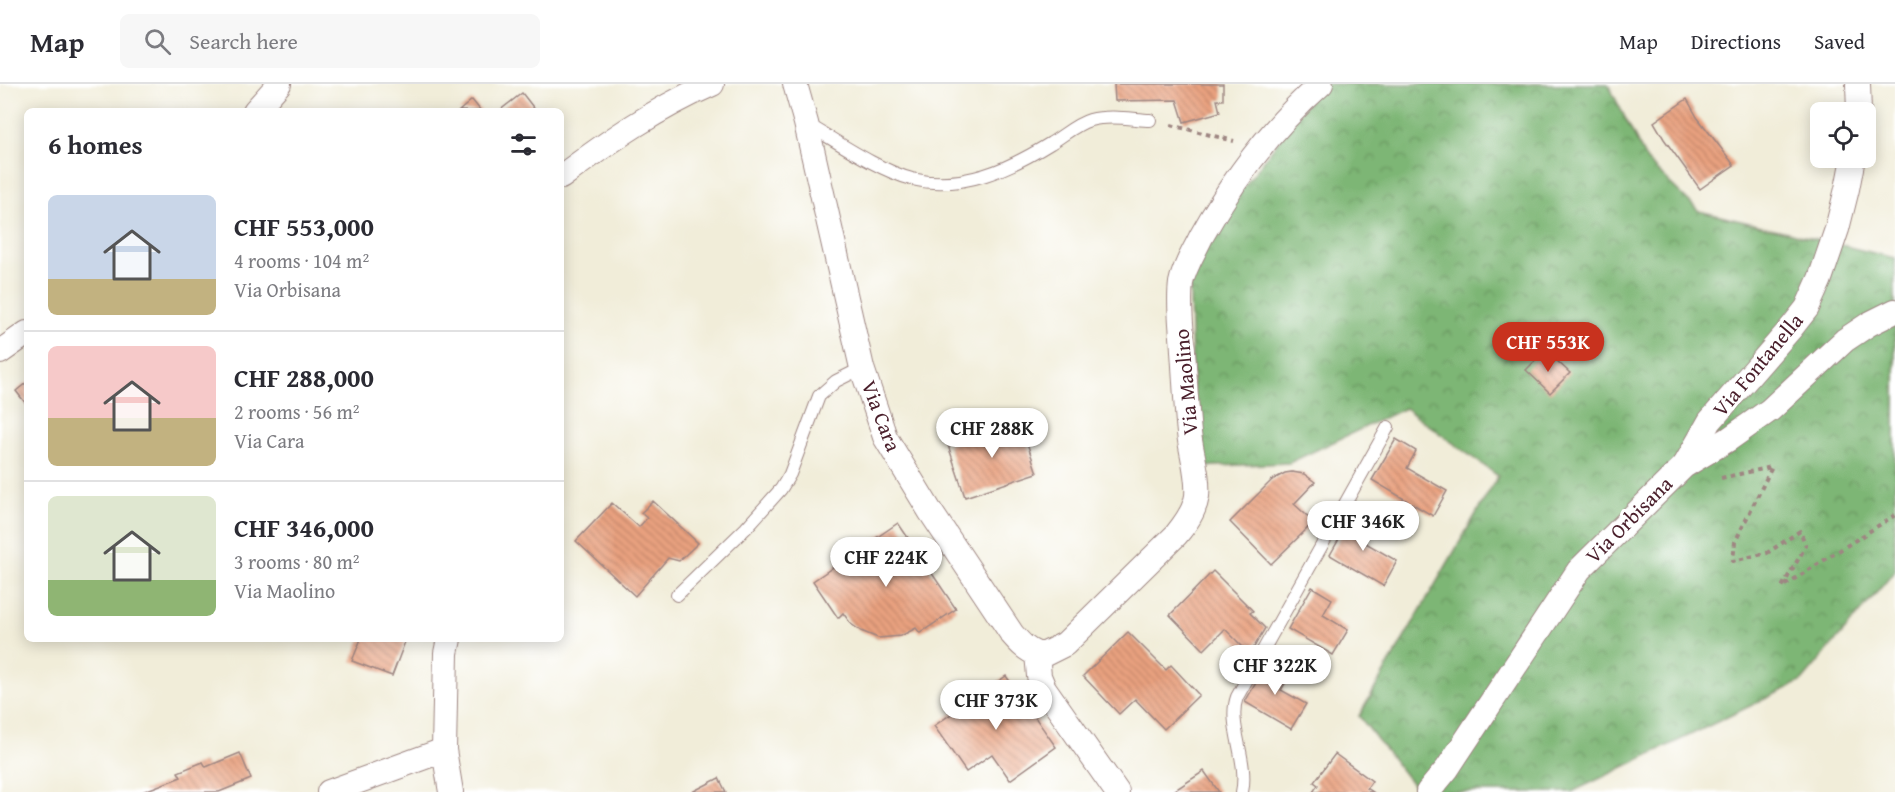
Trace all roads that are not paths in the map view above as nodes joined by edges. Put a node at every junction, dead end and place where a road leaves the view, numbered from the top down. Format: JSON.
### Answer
{"nodes":[{"id":1,"x":279,"y":84,"type":"edge"},
{"id":2,"x":712,"y":84,"type":"edge"},
{"id":3,"x":795,"y":84,"type":"edge"},
{"id":4,"x":1321,"y":84,"type":"edge"},
{"id":5,"x":1857,"y":84,"type":"edge"},
{"id":6,"x":1858,"y":102,"type":"edge"},
{"id":7,"x":258,"y":108,"type":"edge"},
{"id":8,"x":1150,"y":120,"type":"road end"},
{"id":9,"x":806,"y":123,"type":"junction"},
{"id":10,"x":1851,"y":168,"type":"edge"},
{"id":11,"x":564,"y":175,"type":"edge"},
{"id":12,"x":1895,"y":311,"type":"edge"},
{"id":13,"x":24,"y":335,"type":"edge"},
{"id":14,"x":0,"y":352,"type":"edge"},
{"id":15,"x":862,"y":368,"type":"junction"},
{"id":16,"x":1388,"y":428,"type":"dead end"},
{"id":17,"x":1684,"y":466,"type":"junction"},
{"id":18,"x":677,"y":595,"type":"dead end"},
{"id":19,"x":448,"y":642,"type":"edge"},
{"id":20,"x":1037,"y":654,"type":"junction"},
{"id":21,"x":444,"y":750,"type":"junction"},
{"id":22,"x":329,"y":792,"type":"edge"},
{"id":23,"x":450,"y":792,"type":"edge"},
{"id":24,"x":1117,"y":792,"type":"edge"},
{"id":25,"x":1242,"y":792,"type":"edge"},
{"id":26,"x":1428,"y":792,"type":"edge"}],
"edges":[{"from":1,"to":7,"type":"street"},
{"from":2,"to":11,"type":"street"},
{"from":3,"to":9,"type":"street","name":"Via Cara"},
{"from":4,"to":20,"type":"street","name":"Via Maolino"},
{"from":5,"to":6,"type":"street"},
{"from":8,"to":9,"type":"lane"},
{"from":9,"to":15,"type":"street","name":"Via Cara"},
{"from":10,"to":17,"type":"street","name":"Via Fontanella"},
{"from":12,"to":17,"type":"street","name":"Via Orbisana"},
{"from":13,"to":14,"type":"street"},
{"from":15,"to":18,"type":"lane"},
{"from":15,"to":20,"type":"street","name":"Via Cara"},
{"from":16,"to":25,"type":"lane"},
{"from":17,"to":26,"type":"street","name":"Via Orbisana"},
{"from":19,"to":21,"type":"street"},
{"from":20,"to":24,"type":"street"},
{"from":21,"to":22,"type":"street"},
{"from":21,"to":23,"type":"street"}]}
